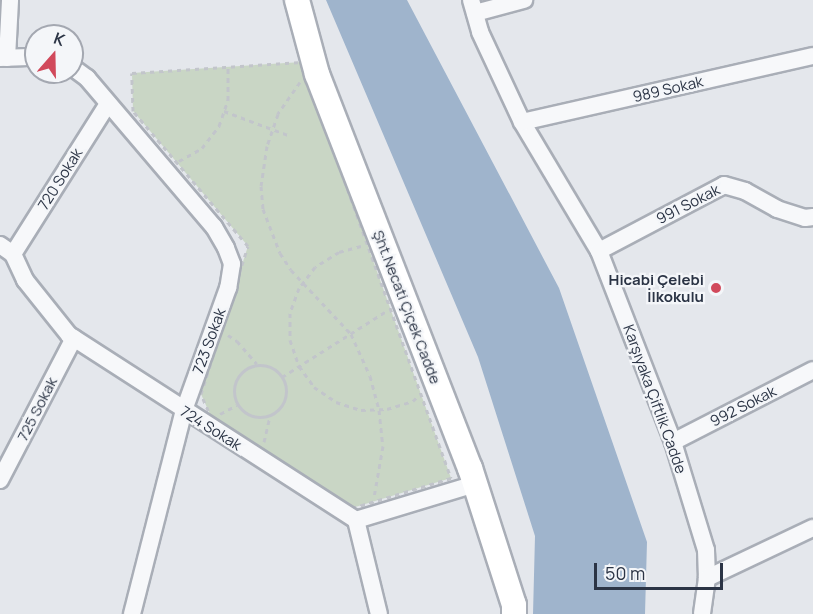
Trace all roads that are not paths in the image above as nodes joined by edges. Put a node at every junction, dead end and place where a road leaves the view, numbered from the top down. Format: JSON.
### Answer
{"nodes":[{"id":1,"x":10,"y":0,"type":"edge"},
{"id":2,"x":297,"y":0,"type":"edge"},
{"id":3,"x":524,"y":0,"type":"edge"},
{"id":4,"x":473,"y":7,"type":"edge"},
{"id":5,"x":813,"y":56,"type":"edge"},
{"id":6,"x":24,"y":57,"type":"edge"},
{"id":7,"x":4,"y":58,"type":"edge"},
{"id":8,"x":84,"y":76,"type":"edge"},
{"id":9,"x":108,"y":104,"type":"junction"},
{"id":10,"x":522,"y":122,"type":"junction"},
{"id":11,"x":813,"y":217,"type":"edge"},
{"id":12,"x":7,"y":249,"type":"edge"},
{"id":13,"x":599,"y":251,"type":"junction"},
{"id":14,"x":74,"y":338,"type":"junction"},
{"id":15,"x":813,"y":370,"type":"edge"},
{"id":16,"x":184,"y":410,"type":"junction"},
{"id":17,"x":673,"y":442,"type":"junction"},
{"id":18,"x":0,"y":480,"type":"edge"},
{"id":19,"x":475,"y":484,"type":"junction"},
{"id":20,"x":356,"y":520,"type":"junction"},
{"id":21,"x":813,"y":528,"type":"edge"},
{"id":22,"x":707,"y":578,"type":"junction"},
{"id":23,"x":132,"y":614,"type":"edge"},
{"id":24,"x":379,"y":614,"type":"edge"},
{"id":25,"x":514,"y":614,"type":"edge"},
{"id":26,"x":702,"y":614,"type":"edge"}],
"edges":[{"from":1,"to":7,"type":"street"},
{"from":2,"to":19,"type":"street","name":"Şht.Necati Çiçek Cadde"},
{"from":3,"to":4,"type":"street"},
{"from":4,"to":10,"type":"street","name":"Karşıyaka Çiftlik Cadde"},
{"from":5,"to":10,"type":"street","name":"989 Sokak"},
{"from":6,"to":7,"type":"street"},
{"from":8,"to":9,"type":"street","name":"723 Sokak"},
{"from":9,"to":12,"type":"street","name":"720 Sokak"},
{"from":9,"to":16,"type":"street","name":"723 Sokak"},
{"from":10,"to":13,"type":"street","name":"Karşıyaka Çiftlik Cadde"},
{"from":11,"to":13,"type":"street","name":"991 Sokak"},
{"from":12,"to":14,"type":"street","name":"724 Sokak"},
{"from":13,"to":17,"type":"street","name":"Karşıyaka Çiftlik Cadde"},
{"from":14,"to":16,"type":"street","name":"724 Sokak"},
{"from":14,"to":18,"type":"street","name":"725 Sokak"},
{"from":15,"to":17,"type":"street","name":"992 Sokak"},
{"from":16,"to":20,"type":"street","name":"724 Sokak"},
{"from":16,"to":23,"type":"street","name":"723 Sokak"},
{"from":17,"to":22,"type":"street","name":"Karşıyaka Çiftlik Cadde"},
{"from":19,"to":20,"type":"street"},
{"from":19,"to":25,"type":"street","name":"Şht.Necati Çiçek Cadde"},
{"from":20,"to":24,"type":"street"},
{"from":21,"to":22,"type":"street"},
{"from":22,"to":26,"type":"street","name":"Karşıyaka Çiftlik Cadde"}]}
